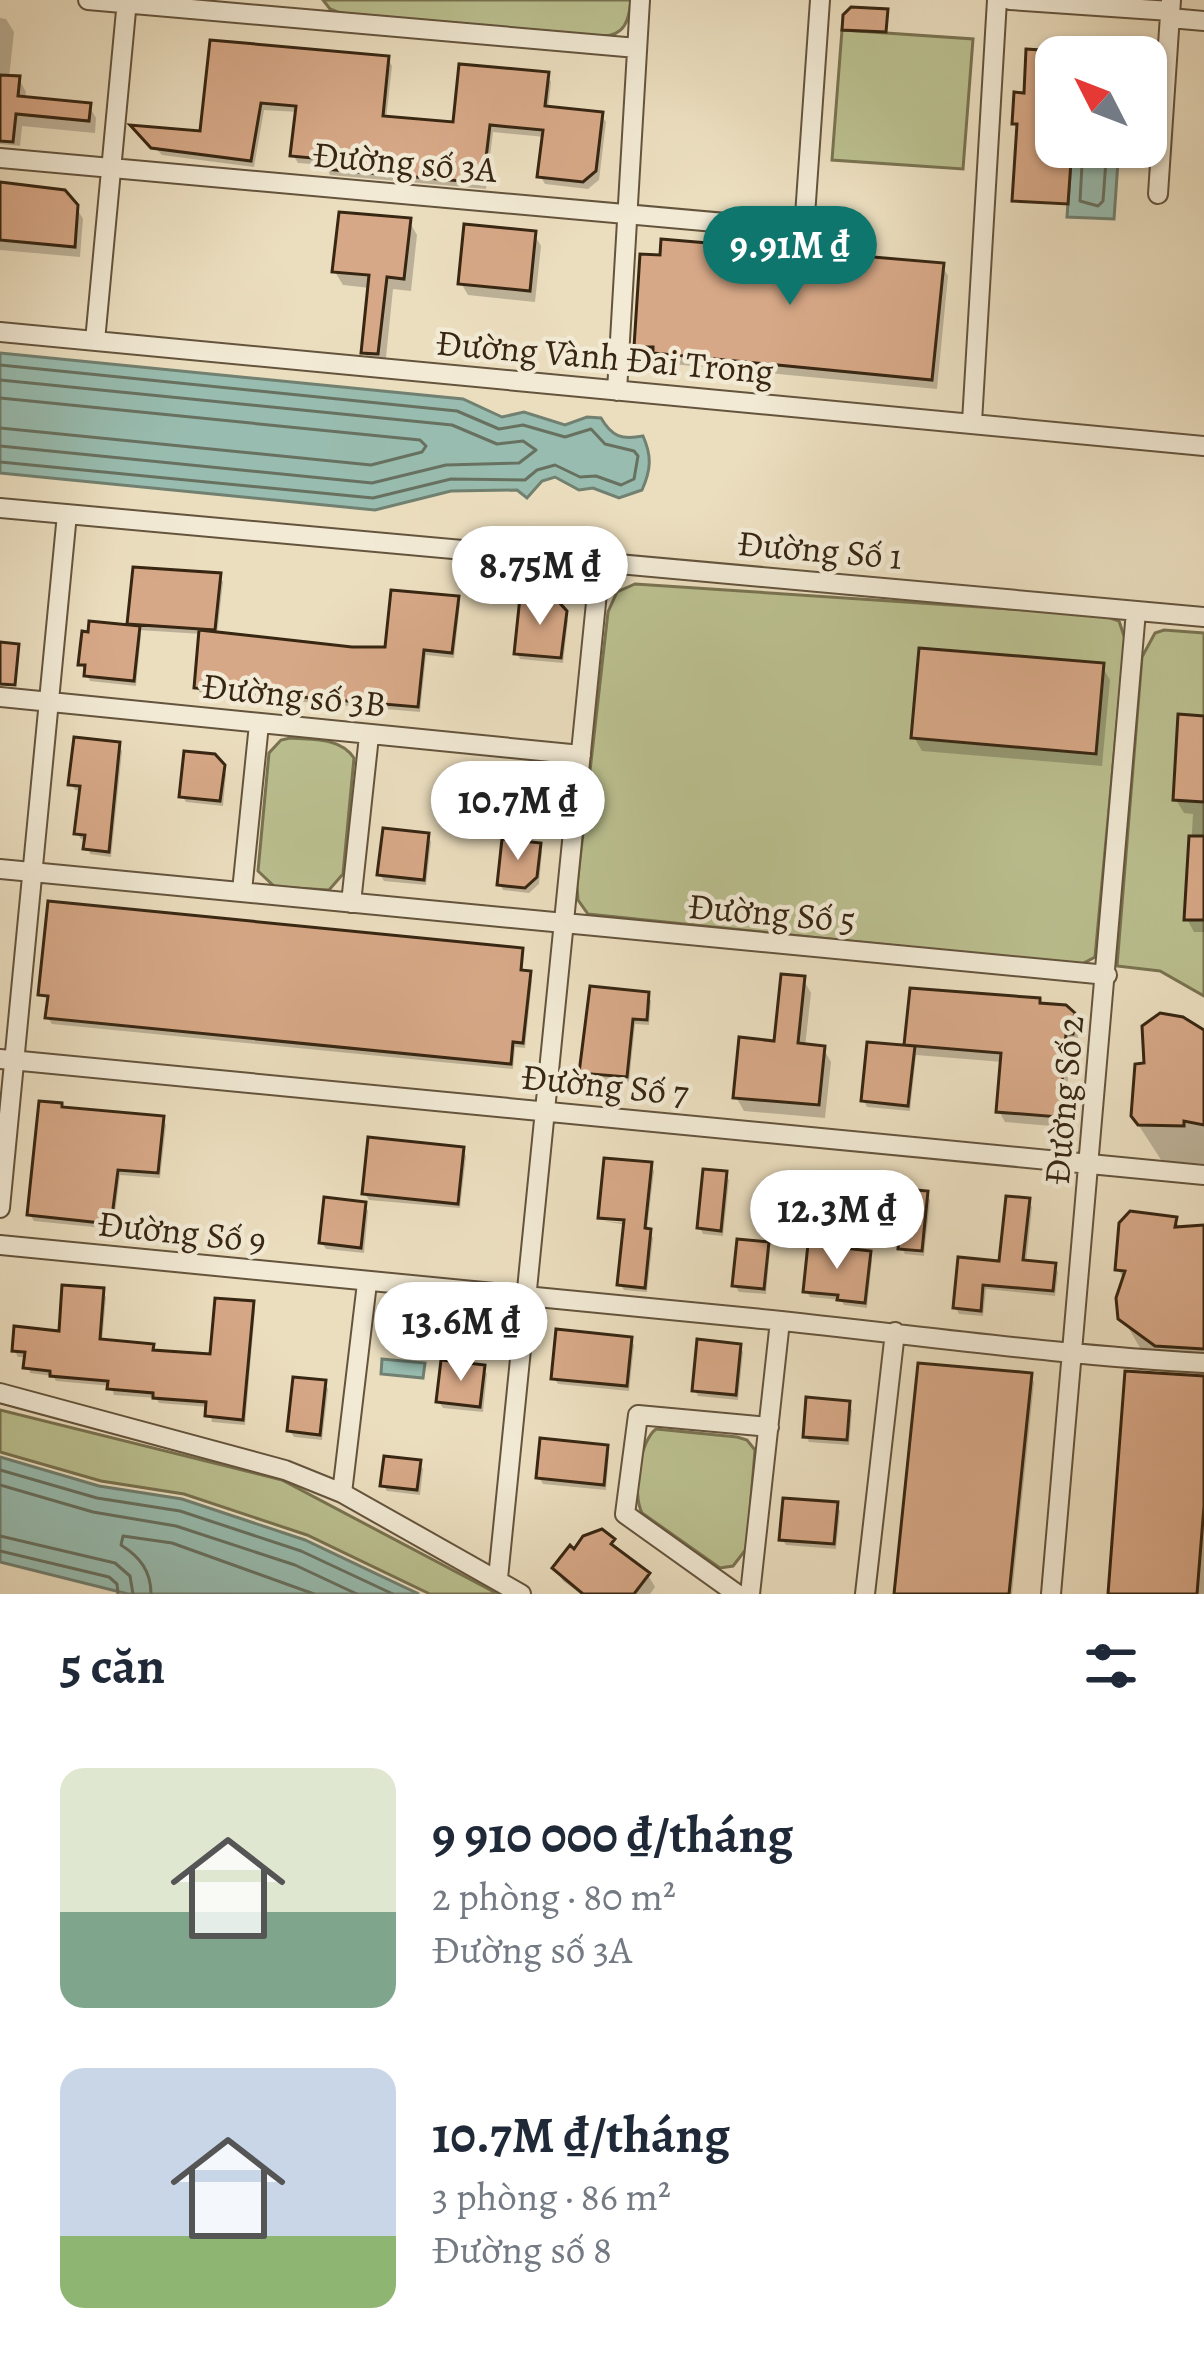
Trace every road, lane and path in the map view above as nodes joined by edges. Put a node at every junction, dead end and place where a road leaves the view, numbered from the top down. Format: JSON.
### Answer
{"nodes":[{"id":1,"x":88,"y":0,"type":"edge"},
{"id":2,"x":640,"y":0,"type":"edge"},
{"id":3,"x":820,"y":0,"type":"edge"},
{"id":4,"x":997,"y":0,"type":"edge"},
{"id":5,"x":1010,"y":0,"type":"edge"},
{"id":6,"x":126,"y":2,"type":"edge"},
{"id":7,"x":311,"y":10,"type":"edge"},
{"id":8,"x":1170,"y":10,"type":"edge"},
{"id":9,"x":1204,"y":21,"type":"edge"},
{"id":10,"x":638,"y":48,"type":"junction"},
{"id":11,"x":0,"y":158,"type":"edge"},
{"id":12,"x":111,"y":168,"type":"junction"},
{"id":13,"x":1158,"y":194,"type":"dead end"},
{"id":14,"x":628,"y":213,"type":"junction"},
{"id":15,"x":0,"y":332,"type":"edge"},
{"id":16,"x":95,"y":341,"type":"junction"},
{"id":17,"x":617,"y":391,"type":"junction"},
{"id":18,"x":972,"y":422,"type":"junction"},
{"id":19,"x":1204,"y":446,"type":"edge"},
{"id":20,"x":0,"y":508,"type":"edge"},
{"id":21,"x":67,"y":514,"type":"junction"},
{"id":22,"x":600,"y":562,"type":"junction"},
{"id":23,"x":1136,"y":611,"type":"junction"},
{"id":24,"x":1204,"y":617,"type":"edge"},
{"id":25,"x":0,"y":698,"type":"edge"},
{"id":26,"x":50,"y":702,"type":"junction"},
{"id":27,"x":259,"y":724,"type":"junction"},
{"id":28,"x":370,"y":736,"type":"junction"},
{"id":29,"x":581,"y":755,"type":"junction"},
{"id":30,"x":0,"y":869,"type":"edge"},
{"id":31,"x":33,"y":872,"type":"junction"},
{"id":32,"x":242,"y":891,"type":"junction"},
{"id":33,"x":351,"y":903,"type":"junction"},
{"id":34,"x":562,"y":926,"type":"junction"},
{"id":35,"x":1107,"y":976,"type":"junction"},
{"id":36,"x":7,"y":1060,"type":"edge"},
{"id":37,"x":545,"y":1111,"type":"junction"},
{"id":38,"x":1090,"y":1164,"type":"junction"},
{"id":39,"x":1204,"y":1175,"type":"edge"},
{"id":40,"x":0,"y":1208,"type":"edge"},
{"id":41,"x":0,"y":1245,"type":"edge"},
{"id":42,"x":368,"y":1282,"type":"junction"},
{"id":43,"x":527,"y":1296,"type":"junction"},
{"id":44,"x":780,"y":1321,"type":"junction"},
{"id":45,"x":895,"y":1332,"type":"junction"},
{"id":46,"x":1074,"y":1351,"type":"junction"},
{"id":47,"x":1204,"y":1363,"type":"edge"},
{"id":48,"x":0,"y":1393,"type":"edge"},
{"id":49,"x":769,"y":1427,"type":"junction"},
{"id":50,"x":342,"y":1493,"type":"junction"},
{"id":51,"x":498,"y":1578,"type":"junction"},
{"id":52,"x":520,"y":1594,"type":"edge"},
{"id":53,"x":737,"y":1594,"type":"edge"},
{"id":54,"x":750,"y":1594,"type":"edge"},
{"id":55,"x":866,"y":1594,"type":"edge"},
{"id":56,"x":1051,"y":1594,"type":"edge"}],
"edges":[{"from":1,"to":6,"type":"street"},
{"from":2,"to":10,"type":"street"},
{"from":3,"to":14,"type":"street","name":"Đường số 3A"},
{"from":4,"to":18,"type":"street"},
{"from":5,"to":8,"type":"street"},
{"from":6,"to":7,"type":"street"},
{"from":6,"to":12,"type":"street"},
{"from":7,"to":10,"type":"street"},
{"from":8,"to":9,"type":"street"},
{"from":8,"to":13,"type":"street"},
{"from":10,"to":14,"type":"street"},
{"from":11,"to":12,"type":"street","name":"Đường số 3A"},
{"from":12,"to":14,"type":"street","name":"Đường số 3A"},
{"from":12,"to":16,"type":"street"},
{"from":14,"to":17,"type":"street"},
{"from":15,"to":16,"type":"street","name":"Đường Vành Đai Trong"},
{"from":16,"to":17,"type":"street","name":"Đường Vành Đai Trong"},
{"from":17,"to":18,"type":"street","name":"Đường Vành Đai Trong"},
{"from":18,"to":19,"type":"street","name":"Đường Vành Đai Trong"},
{"from":20,"to":21,"type":"street","name":"Đường Số 1"},
{"from":21,"to":22,"type":"street","name":"Đường Số 1"},
{"from":21,"to":26,"type":"street"},
{"from":22,"to":23,"type":"street","name":"Đường Số 1"},
{"from":22,"to":29,"type":"street"},
{"from":23,"to":24,"type":"street","name":"Đường Số 1"},
{"from":23,"to":35,"type":"street","name":"Đường Số 2"},
{"from":25,"to":26,"type":"street","name":"Đường số 3B"},
{"from":26,"to":27,"type":"street","name":"Đường số 3B"},
{"from":26,"to":31,"type":"street"},
{"from":27,"to":28,"type":"street","name":"Đường số 3B"},
{"from":27,"to":32,"type":"street"},
{"from":28,"to":29,"type":"street","name":"Đường số 3B"},
{"from":28,"to":33,"type":"street"},
{"from":29,"to":34,"type":"street"},
{"from":30,"to":31,"type":"street","name":"Đường Số 5"},
{"from":31,"to":32,"type":"street","name":"Đường Số 5"},
{"from":31,"to":36,"type":"street"},
{"from":32,"to":33,"type":"street","name":"Đường Số 5"},
{"from":33,"to":34,"type":"street","name":"Đường Số 5"},
{"from":34,"to":35,"type":"street","name":"Đường Số 5"},
{"from":34,"to":37,"type":"street"},
{"from":35,"to":38,"type":"street","name":"Đường Số 2"},
{"from":36,"to":37,"type":"street","name":"Đường Số 7"},
{"from":36,"to":40,"type":"street"},
{"from":37,"to":38,"type":"street","name":"Đường Số 7"},
{"from":37,"to":43,"type":"street"},
{"from":38,"to":39,"type":"street","name":"Đường Số 7"},
{"from":38,"to":46,"type":"street","name":"Đường Số 2"},
{"from":41,"to":42,"type":"street","name":"Đường Số 9"},
{"from":42,"to":43,"type":"street","name":"Đường Số 9"},
{"from":42,"to":50,"type":"street"},
{"from":43,"to":44,"type":"street","name":"Đường Số 9"},
{"from":43,"to":51,"type":"street"},
{"from":44,"to":45,"type":"street","name":"Đường Số 9"},
{"from":44,"to":49,"type":"street"},
{"from":45,"to":46,"type":"street","name":"Đường Số 9"},
{"from":45,"to":55,"type":"street"},
{"from":46,"to":47,"type":"street","name":"Đường Số 9"},
{"from":46,"to":56,"type":"street","name":"Đường Số 2"},
{"from":48,"to":50,"type":"street"},
{"from":49,"to":53,"type":"street"},
{"from":49,"to":54,"type":"street"},
{"from":50,"to":51,"type":"street"},
{"from":51,"to":52,"type":"street"}]}
